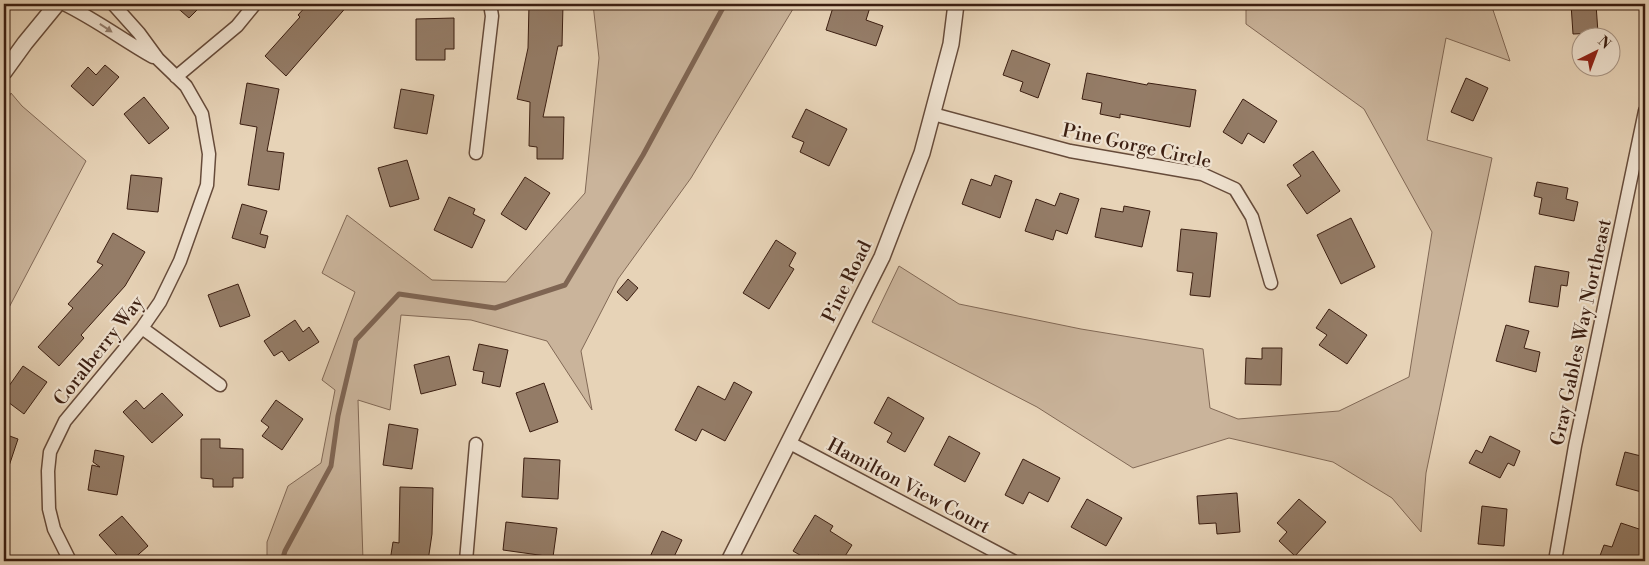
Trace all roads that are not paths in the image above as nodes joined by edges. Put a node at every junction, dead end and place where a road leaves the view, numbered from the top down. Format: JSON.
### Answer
{"nodes":[{"id":1,"x":57,"y":4,"type":"edge"},
{"id":2,"x":64,"y":4,"type":"edge"},
{"id":3,"x":113,"y":4,"type":"edge"},
{"id":4,"x":254,"y":4,"type":"edge"},
{"id":5,"x":490,"y":4,"type":"edge"},
{"id":6,"x":956,"y":4,"type":"edge"},
{"id":7,"x":158,"y":59,"type":"junction"},
{"id":8,"x":4,"y":72,"type":"edge"},
{"id":9,"x":176,"y":77,"type":"junction"},
{"id":10,"x":1645,"y":111,"type":"edge"},
{"id":11,"x":932,"y":114,"type":"junction"},
{"id":12,"x":476,"y":153,"type":"dead end"},
{"id":13,"x":1272,"y":283,"type":"dead end"},
{"id":14,"x":142,"y":328,"type":"junction"},
{"id":15,"x":220,"y":385,"type":"dead end"},
{"id":16,"x":788,"y":442,"type":"junction"},
{"id":17,"x":476,"y":444,"type":"dead end"},
{"id":18,"x":69,"y":561,"type":"edge"},
{"id":19,"x":466,"y":561,"type":"edge"},
{"id":20,"x":729,"y":561,"type":"edge"},
{"id":21,"x":1013,"y":561,"type":"edge"},
{"id":22,"x":1555,"y":561,"type":"edge"}],
"edges":[{"from":1,"to":8,"type":"street"},
{"from":2,"to":7,"type":"street","name":"Coralberry Way","one_way":true},
{"from":3,"to":7,"type":"street","name":"Coralberry Way"},
{"from":4,"to":9,"type":"street"},
{"from":5,"to":12,"type":"street"},
{"from":6,"to":11,"type":"street","name":"Pine Road"},
{"from":7,"to":9,"type":"street","name":"Coralberry Way"},
{"from":9,"to":14,"type":"street","name":"Coralberry Way"},
{"from":10,"to":22,"type":"street","name":"Gray Gables Way Northeast"},
{"from":11,"to":13,"type":"street","name":"Pine Gorge Circle"},
{"from":11,"to":16,"type":"street","name":"Pine Road"},
{"from":14,"to":15,"type":"street"},
{"from":14,"to":18,"type":"street","name":"Coralberry Way"},
{"from":16,"to":20,"type":"street","name":"Pine Road"},
{"from":16,"to":21,"type":"street","name":"Hamilton View Court"},
{"from":17,"to":19,"type":"street"}]}
